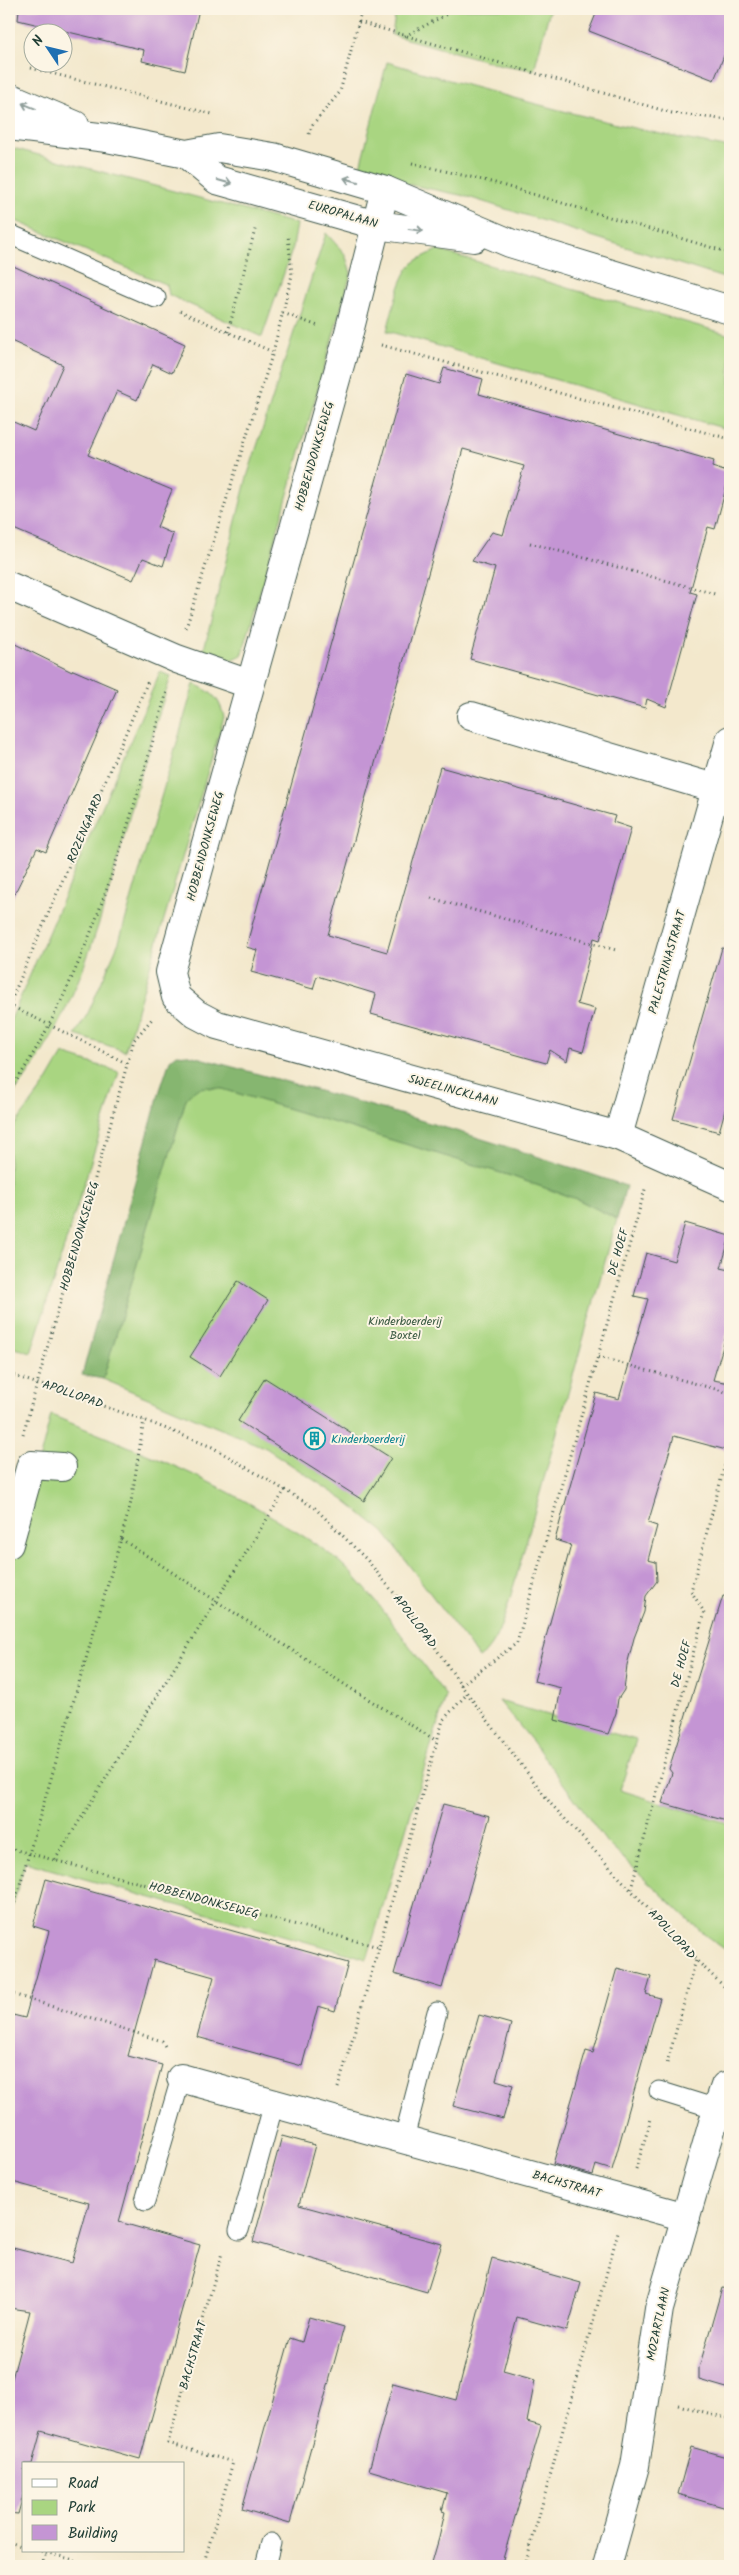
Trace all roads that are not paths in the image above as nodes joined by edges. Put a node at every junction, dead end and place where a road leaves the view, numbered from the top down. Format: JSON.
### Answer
{"nodes":[{"id":1,"x":9,"y":97,"type":"edge"},
{"id":2,"x":9,"y":126,"type":"edge"},
{"id":3,"x":107,"y":138,"type":"junction"},
{"id":4,"x":186,"y":154,"type":"junction"},
{"id":5,"x":385,"y":190,"type":"junction"},
{"id":6,"x":376,"y":225,"type":"junction"},
{"id":7,"x":9,"y":234,"type":"edge"},
{"id":8,"x":510,"y":243,"type":"junction"},
{"id":9,"x":156,"y":298,"type":"road end"},
{"id":10,"x":730,"y":310,"type":"edge"},
{"id":11,"x":9,"y":586,"type":"edge"},
{"id":12,"x":249,"y":684,"type":"junction"},
{"id":13,"x":471,"y":716,"type":"dead end"},
{"id":14,"x":730,"y":740,"type":"edge"},
{"id":15,"x":716,"y":789,"type":"junction"},
{"id":16,"x":176,"y":997,"type":"joint"},
{"id":17,"x":618,"y":1136,"type":"junction"},
{"id":18,"x":730,"y":1186,"type":"edge"},
{"id":19,"x":62,"y":1468,"type":"dead end"},
{"id":20,"x":13,"y":1514,"type":"edge"},
{"id":21,"x":9,"y":1544,"type":"edge"},
{"id":22,"x":437,"y":2012,"type":"dead end"},
{"id":23,"x":181,"y":2078,"type":"joint"},
{"id":24,"x":659,"y":2091,"type":"road end"},
{"id":25,"x":724,"y":2094,"type":"edge"},
{"id":26,"x":274,"y":2103,"type":"junction"},
{"id":27,"x":404,"y":2138,"type":"junction"},
{"id":28,"x":146,"y":2201,"type":"dead end"},
{"id":29,"x":686,"y":2217,"type":"junction"},
{"id":30,"x":239,"y":2230,"type":"road end"},
{"id":31,"x":271,"y":2543,"type":"dead end"},
{"id":32,"x":265,"y":2566,"type":"edge"},
{"id":33,"x":607,"y":2566,"type":"edge"}],
"edges":[{"from":3,"to":1,"type":"street","name":"EUROPALAAN","one_way":true},
{"from":2,"to":3,"type":"street","name":"EUROPALAAN"},
{"from":3,"to":4,"type":"street","name":"EUROPALAAN"},
{"from":5,"to":4,"type":"street","name":"EUROPALAAN","one_way":true},
{"from":4,"to":6,"type":"street","name":"EUROPALAAN","one_way":true},
{"from":5,"to":6,"type":"street","name":"HOBBENDONKSEWEG"},
{"from":5,"to":8,"type":"street","name":"EUROPALAAN"},
{"from":6,"to":8,"type":"street","name":"EUROPALAAN","one_way":true},
{"from":6,"to":12,"type":"street","name":"HOBBENDONKSEWEG"},
{"from":7,"to":9,"type":"lane"},
{"from":8,"to":10,"type":"street","name":"EUROPALAAN"},
{"from":11,"to":12,"type":"street"},
{"from":12,"to":16,"type":"street","name":"HOBBENDONKSEWEG"},
{"from":13,"to":15,"type":"street"},
{"from":14,"to":15,"type":"street","name":"PALESTRINASTRAAT"},
{"from":15,"to":17,"type":"street","name":"PALESTRINASTRAAT"},
{"from":16,"to":17,"type":"street","name":"SWEELINCKLAAN"},
{"from":17,"to":18,"type":"street","name":"SWEELINCKLAAN"},
{"from":19,"to":20,"type":"street"},
{"from":20,"to":21,"type":"street"},
{"from":22,"to":27,"type":"lane"},
{"from":23,"to":26,"type":"street","name":"BACHSTRAAT"},
{"from":23,"to":28,"type":"lane"},
{"from":24,"to":25,"type":"lane"},
{"from":25,"to":29,"type":"street","name":"MOZARTLAAN"},
{"from":26,"to":27,"type":"street","name":"BACHSTRAAT"},
{"from":26,"to":30,"type":"lane"},
{"from":27,"to":29,"type":"street","name":"BACHSTRAAT"},
{"from":29,"to":33,"type":"street","name":"MOZARTLAAN"},
{"from":31,"to":32,"type":"lane"}]}
